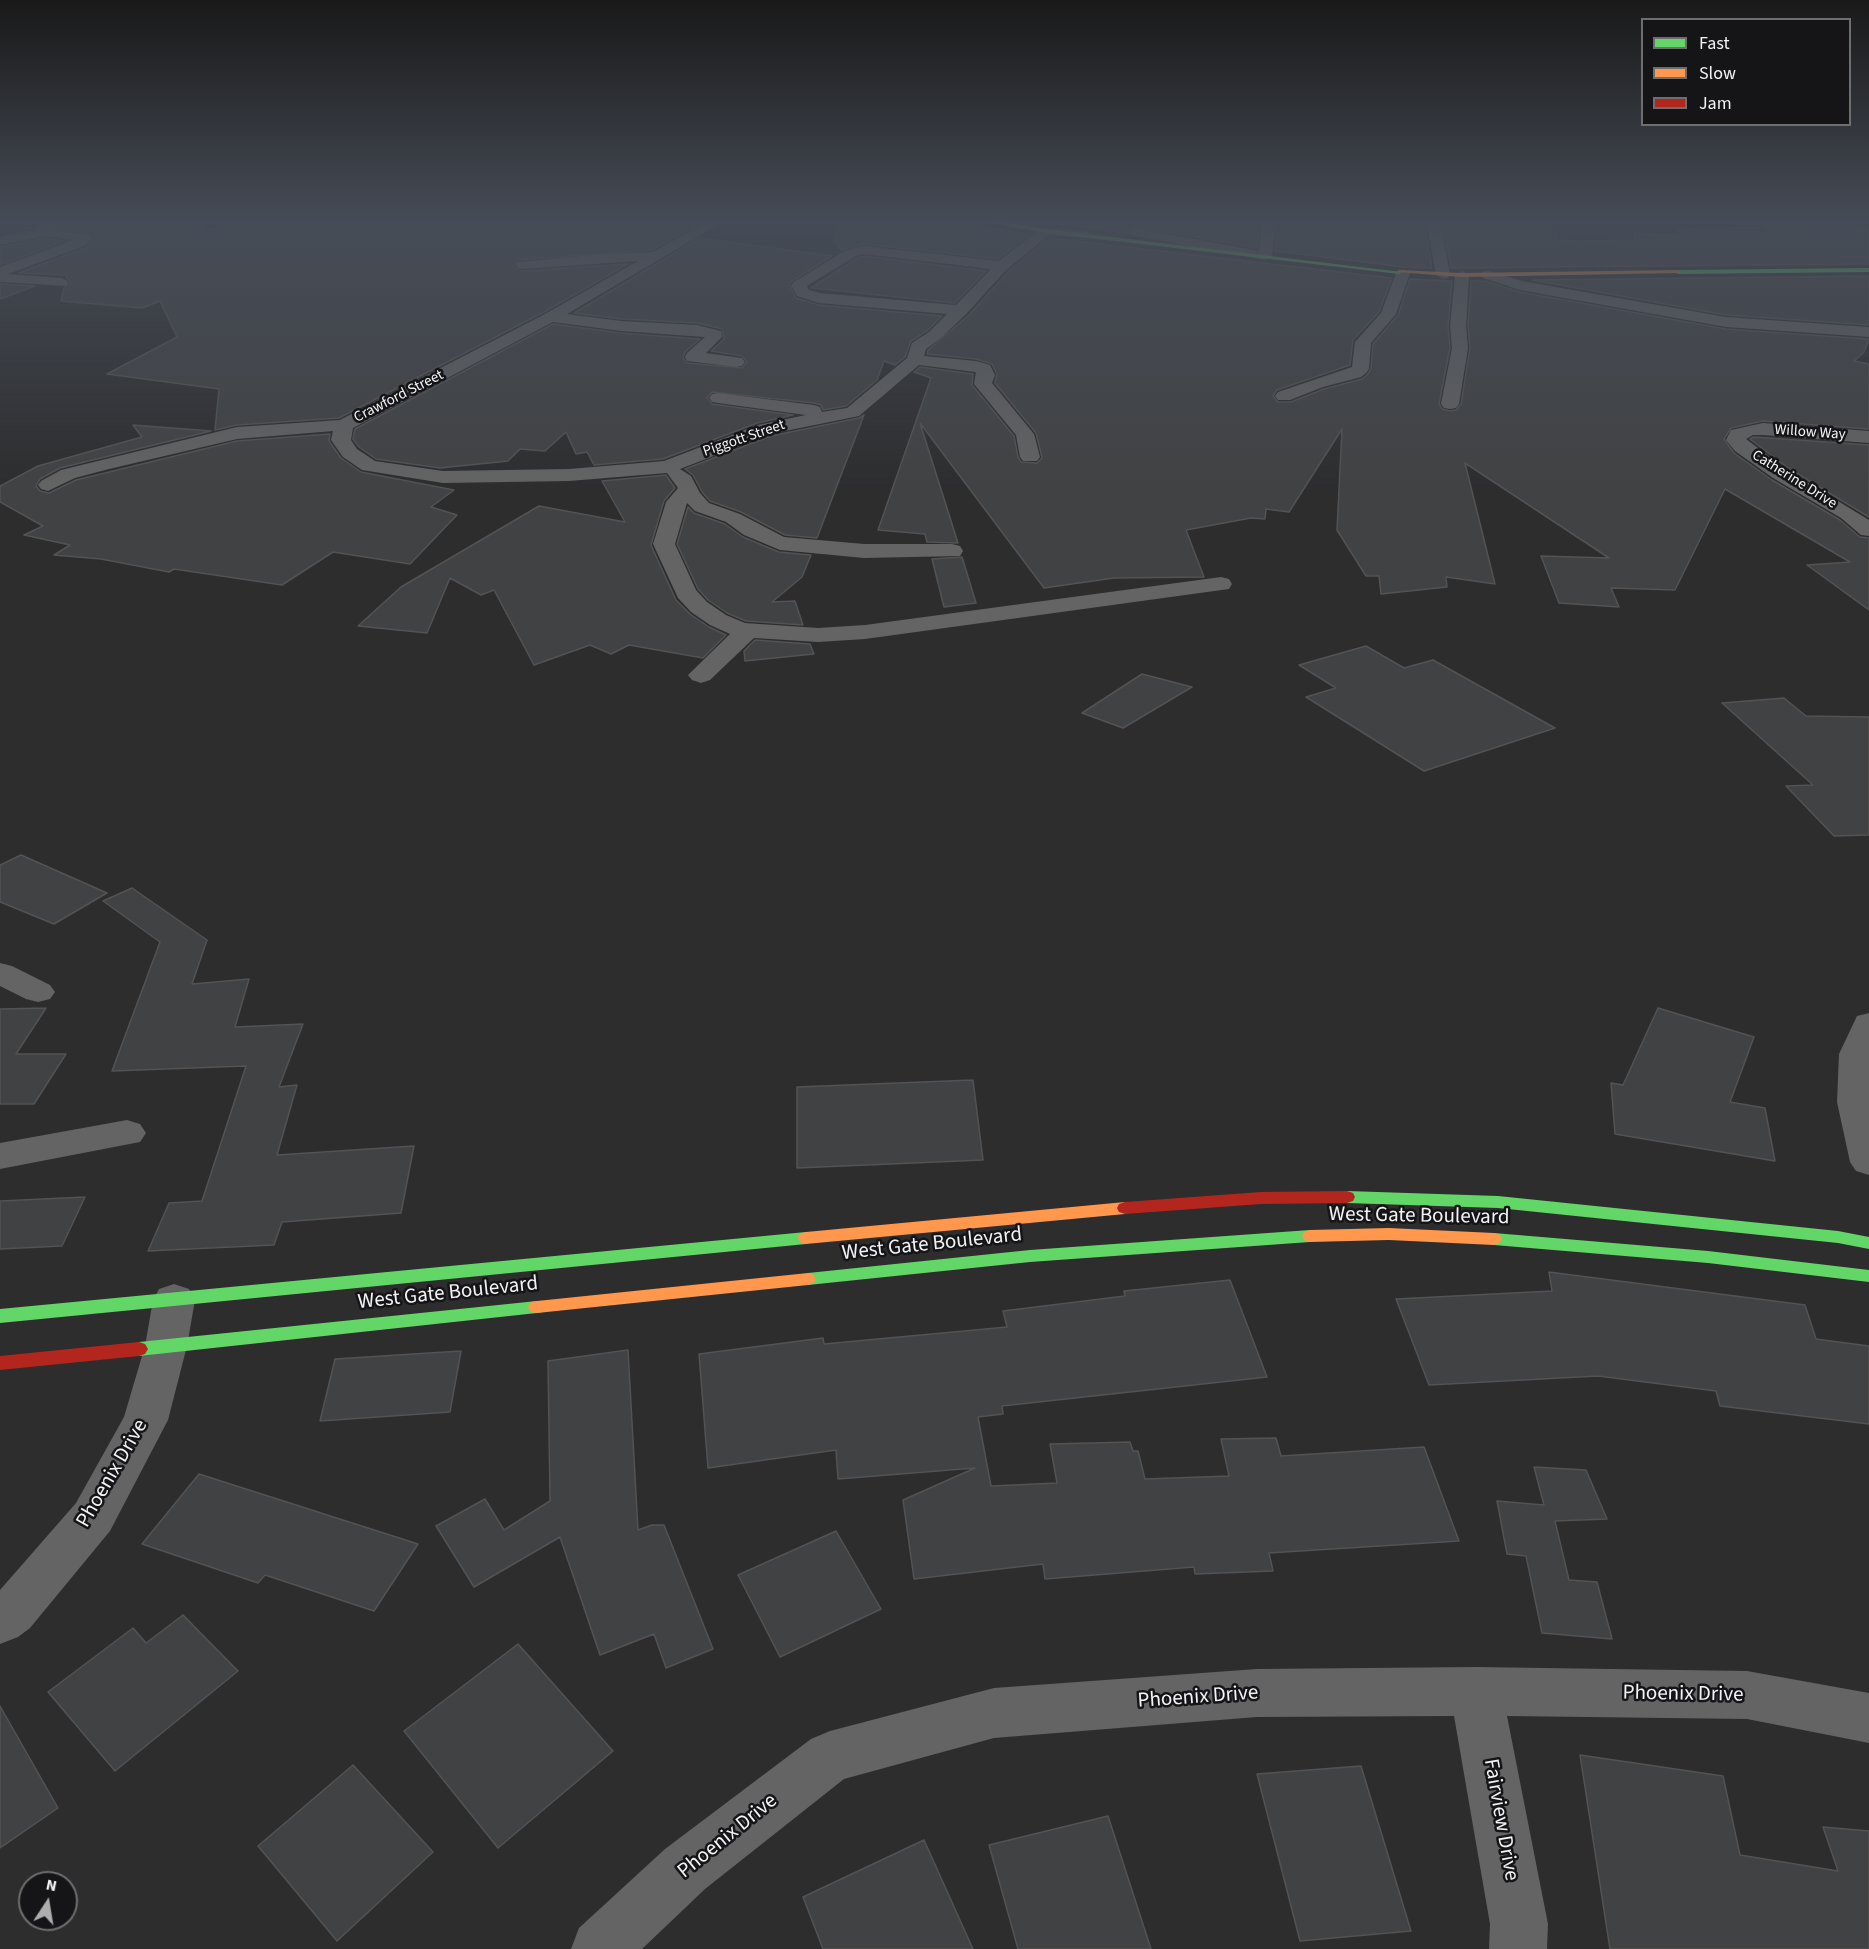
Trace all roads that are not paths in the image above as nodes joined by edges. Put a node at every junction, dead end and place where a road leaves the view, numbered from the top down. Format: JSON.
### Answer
{"nodes":[{"id":1,"x":561,"y":311,"type":"edge"},
{"id":2,"x":960,"y":311,"type":"edge"},
{"id":3,"x":1389,"y":311,"type":"edge"},
{"id":4,"x":1459,"y":311,"type":"edge"},
{"id":5,"x":1664,"y":311,"type":"edge"},
{"id":6,"x":551,"y":317,"type":"junction"},
{"id":7,"x":1869,"y":332,"type":"edge"},
{"id":8,"x":915,"y":360,"type":"junction"},
{"id":9,"x":736,"y":362,"type":"dead end"},
{"id":10,"x":1284,"y":396,"type":"dead end"},
{"id":11,"x":718,"y":398,"type":"dead end"},
{"id":12,"x":1450,"y":404,"type":"dead end"},
{"id":13,"x":833,"y":415,"type":"junction"},
{"id":14,"x":344,"y":425,"type":"junction"},
{"id":15,"x":1751,"y":430,"type":"joint"},
{"id":16,"x":1869,"y":437,"type":"edge"},
{"id":17,"x":1030,"y":457,"type":"dead end"},
{"id":18,"x":667,"y":468,"type":"junction"},
{"id":19,"x":48,"y":485,"type":"dead end"},
{"id":20,"x":688,"y":489,"type":"junction"},
{"id":21,"x":1859,"y":514,"type":"edge"},
{"id":22,"x":1869,"y":530,"type":"edge"},
{"id":23,"x":952,"y":551,"type":"dead end"},
{"id":24,"x":1221,"y":584,"type":"dead end"},
{"id":25,"x":747,"y":631,"type":"junction"},
{"id":26,"x":701,"y":675,"type":"dead end"},
{"id":27,"x":0,"y":973,"type":"edge"},
{"id":28,"x":38,"y":992,"type":"dead end"},
{"id":29,"x":1869,"y":1024,"type":"edge"},
{"id":30,"x":127,"y":1134,"type":"dead end"},
{"id":31,"x":0,"y":1156,"type":"edge"},
{"id":32,"x":1869,"y":1162,"type":"edge"},
{"id":33,"x":1869,"y":1242,"type":"edge"},
{"id":34,"x":1869,"y":1276,"type":"edge"},
{"id":35,"x":174,"y":1300,"type":"junction"},
{"id":36,"x":0,"y":1316,"type":"edge"},
{"id":37,"x":165,"y":1346,"type":"junction"},
{"id":38,"x":0,"y":1363,"type":"edge"},
{"id":39,"x":0,"y":1621,"type":"edge"},
{"id":40,"x":1476,"y":1691,"type":"junction"},
{"id":41,"x":1869,"y":1718,"type":"edge"},
{"id":42,"x":600,"y":1949,"type":"edge"},
{"id":43,"x":1518,"y":1949,"type":"edge"}],
"edges":[{"from":1,"to":6,"type":"street","name":"Crawford Street"},
{"from":2,"to":8,"type":"street","name":"Piggott Street"},
{"from":3,"to":10,"type":"street"},
{"from":4,"to":12,"type":"street"},
{"from":5,"to":7,"type":"street"},
{"from":6,"to":9,"type":"street"},
{"from":6,"to":14,"type":"street","name":"Crawford Street"},
{"from":8,"to":13,"type":"street","name":"Piggott Street"},
{"from":8,"to":17,"type":"street"},
{"from":11,"to":13,"type":"street"},
{"from":13,"to":18,"type":"street","name":"Piggott Street"},
{"from":14,"to":18,"type":"street","name":"Piggott Street"},
{"from":14,"to":19,"type":"street","name":"Crawford Street"},
{"from":15,"to":16,"type":"street","name":"Willow Way"},
{"from":15,"to":21,"type":"street","name":"Catherine Drive"},
{"from":18,"to":20,"type":"street"},
{"from":20,"to":23,"type":"street"},
{"from":20,"to":25,"type":"street"},
{"from":21,"to":22,"type":"street","name":"Catherine Drive"},
{"from":24,"to":25,"type":"street"},
{"from":25,"to":26,"type":"street"},
{"from":27,"to":28,"type":"street"},
{"from":29,"to":32,"type":"street"},
{"from":30,"to":31,"type":"street"},
{"from":33,"to":35,"type":"street","name":"West Gate Boulevard"},
{"from":34,"to":37,"type":"street","name":"West Gate Boulevard"},
{"from":35,"to":36,"type":"street","name":"West Gate Boulevard"},
{"from":35,"to":37,"type":"street","name":"Phoenix Drive"},
{"from":37,"to":38,"type":"street","name":"West Gate Boulevard"},
{"from":37,"to":39,"type":"street","name":"Phoenix Drive"},
{"from":40,"to":41,"type":"street","name":"Phoenix Drive"},
{"from":40,"to":42,"type":"street","name":"Phoenix Drive"},
{"from":40,"to":43,"type":"street","name":"Fairview Drive"}]}
